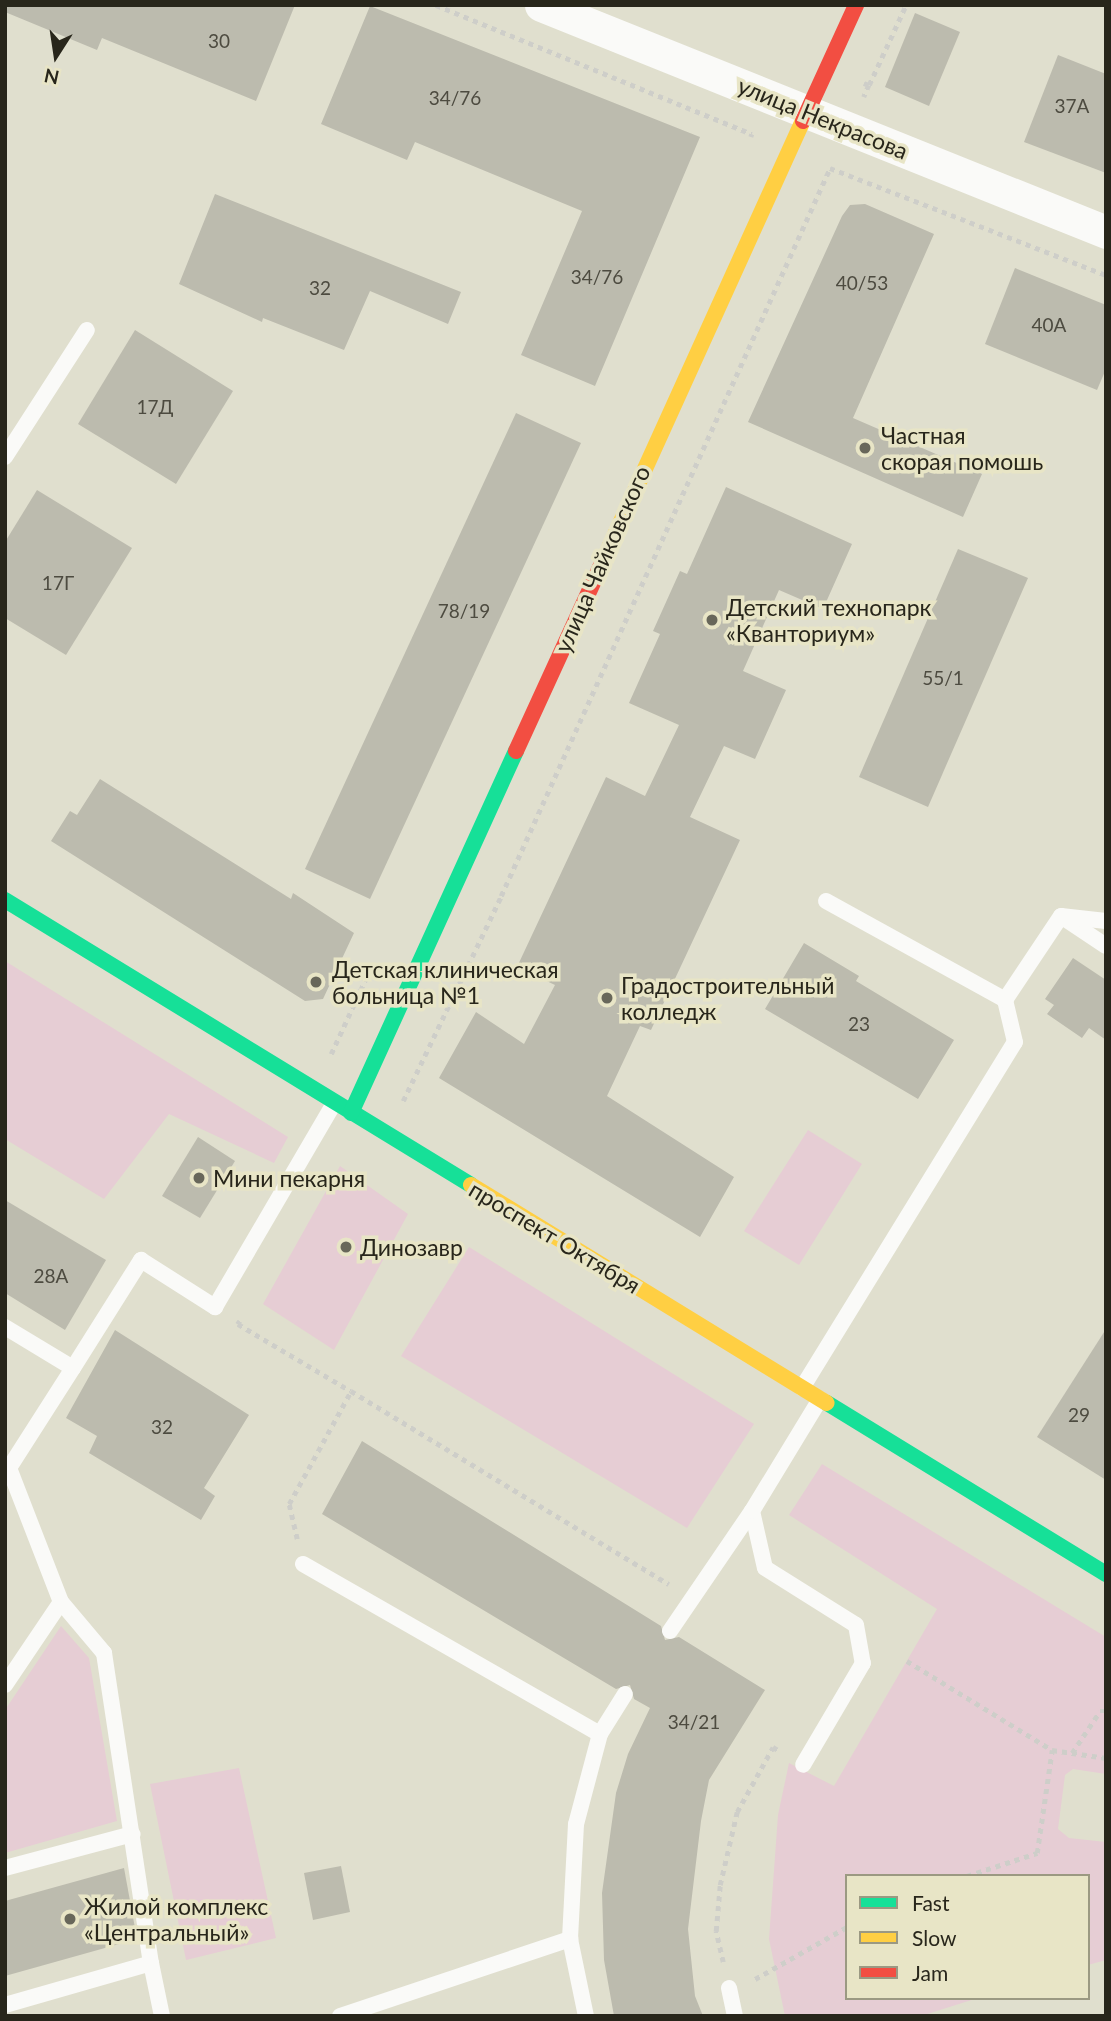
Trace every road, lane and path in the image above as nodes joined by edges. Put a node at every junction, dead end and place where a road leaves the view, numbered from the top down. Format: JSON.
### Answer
{"nodes":[{"id":1,"x":436,"y":5,"type":"edge"},
{"id":2,"x":541,"y":5,"type":"edge"},
{"id":3,"x":856,"y":5,"type":"edge"},
{"id":4,"x":906,"y":5,"type":"edge"},
{"id":5,"x":869,"y":85,"type":"dead end"},
{"id":6,"x":806,"y":111,"type":"junction"},
{"id":7,"x":747,"y":147,"type":"dead end"},
{"id":8,"x":1106,"y":232,"type":"edge"},
{"id":9,"x":1106,"y":275,"type":"edge"},
{"id":10,"x":87,"y":330,"type":"dead end"},
{"id":11,"x":5,"y":457,"type":"edge"},
{"id":12,"x":5,"y":900,"type":"edge"},
{"id":13,"x":826,"y":901,"type":"dead end"},
{"id":14,"x":1061,"y":916,"type":"junction"},
{"id":15,"x":1106,"y":921,"type":"edge"},
{"id":16,"x":1106,"y":946,"type":"edge"},
{"id":17,"x":1005,"y":1000,"type":"junction"},
{"id":18,"x":406,"y":1096,"type":"dead end"},
{"id":19,"x":334,"y":1103,"type":"junction"},
{"id":20,"x":351,"y":1113,"type":"junction"},
{"id":21,"x":244,"y":1312,"type":"dead end"},
{"id":22,"x":5,"y":1327,"type":"edge"},
{"id":23,"x":73,"y":1368,"type":"junction"},
{"id":24,"x":802,"y":1388,"type":"junction"},
{"id":25,"x":351,"y":1391,"type":"junction"},
{"id":26,"x":820,"y":1399,"type":"junction"},
{"id":27,"x":7,"y":1469,"type":"edge"},
{"id":28,"x":752,"y":1511,"type":"junction"},
{"id":29,"x":303,"y":1564,"type":"joint"},
{"id":30,"x":1106,"y":1574,"type":"edge"},
{"id":31,"x":694,"y":1599,"type":"junction"},
{"id":32,"x":61,"y":1602,"type":"junction"},
{"id":33,"x":670,"y":1632,"type":"dead end"},
{"id":34,"x":907,"y":1661,"type":"dead end"},
{"id":35,"x":5,"y":1685,"type":"edge"},
{"id":36,"x":625,"y":1694,"type":"dead end"},
{"id":37,"x":1106,"y":1711,"type":"edge"},
{"id":38,"x":600,"y":1734,"type":"junction"},
{"id":39,"x":1052,"y":1750,"type":"junction"},
{"id":40,"x":1072,"y":1753,"type":"junction"},
{"id":41,"x":1106,"y":1758,"type":"edge"},
{"id":42,"x":803,"y":1765,"type":"joint"},
{"id":43,"x":133,"y":1834,"type":"junction"},
{"id":44,"x":5,"y":1868,"type":"edge"},
{"id":45,"x":973,"y":1874,"type":"edge"},
{"id":46,"x":845,"y":1928,"type":"edge"},
{"id":47,"x":570,"y":1939,"type":"junction"},
{"id":48,"x":151,"y":1963,"type":"junction"},
{"id":49,"x":776,"y":1971,"type":"dead end"},
{"id":50,"x":729,"y":1988,"type":"joint"},
{"id":51,"x":5,"y":2005,"type":"edge"},
{"id":52,"x":162,"y":2016,"type":"edge"},
{"id":53,"x":340,"y":2016,"type":"edge"},
{"id":54,"x":586,"y":2016,"type":"edge"},
{"id":55,"x":735,"y":2016,"type":"edge"}],
"edges":[{"from":1,"to":7,"type":"path"},
{"from":2,"to":6,"type":"street","name":"улица Некрасова"},
{"from":3,"to":6,"type":"main road","name":"улица Чайковского"},
{"from":4,"to":5,"type":"path"},
{"from":6,"to":8,"type":"street","name":"улица Некрасова"},
{"from":6,"to":20,"type":"main road","name":"улица Чайковского"},
{"from":9,"to":18,"type":"path"},
{"from":10,"to":11,"type":"lane"},
{"from":12,"to":19,"type":"main road","name":"проспект Октября"},
{"from":13,"to":17,"type":"lane"},
{"from":14,"to":15,"type":"lane"},
{"from":14,"to":16,"type":"lane"},
{"from":14,"to":17,"type":"lane"},
{"from":17,"to":24,"type":"lane"},
{"from":19,"to":20,"type":"main road","name":"проспект Октября"},
{"from":19,"to":23,"type":"lane"},
{"from":20,"to":24,"type":"main road","name":"проспект Октября"},
{"from":21,"to":25,"type":"path"},
{"from":22,"to":23,"type":"lane"},
{"from":23,"to":27,"type":"lane"},
{"from":24,"to":26,"type":"main road","name":"проспект Октября"},
{"from":25,"to":29,"type":"path"},
{"from":25,"to":31,"type":"path"},
{"from":26,"to":28,"type":"lane"},
{"from":26,"to":30,"type":"main road","name":"проспект Октября"},
{"from":27,"to":32,"type":"lane"},
{"from":28,"to":31,"type":"lane"},
{"from":28,"to":42,"type":"lane"},
{"from":29,"to":38,"type":"lane"},
{"from":31,"to":33,"type":"lane"},
{"from":32,"to":35,"type":"lane"},
{"from":32,"to":43,"type":"lane"},
{"from":34,"to":39,"type":"path"},
{"from":36,"to":38,"type":"lane"},
{"from":37,"to":40,"type":"path"},
{"from":38,"to":47,"type":"lane"},
{"from":39,"to":40,"type":"path"},
{"from":39,"to":45,"type":"path"},
{"from":40,"to":41,"type":"path"},
{"from":42,"to":50,"type":"path"},
{"from":43,"to":44,"type":"lane"},
{"from":43,"to":48,"type":"lane"},
{"from":46,"to":49,"type":"path"},
{"from":47,"to":53,"type":"lane"},
{"from":47,"to":54,"type":"lane"},
{"from":48,"to":51,"type":"lane"},
{"from":48,"to":52,"type":"lane"},
{"from":50,"to":55,"type":"lane"}]}
